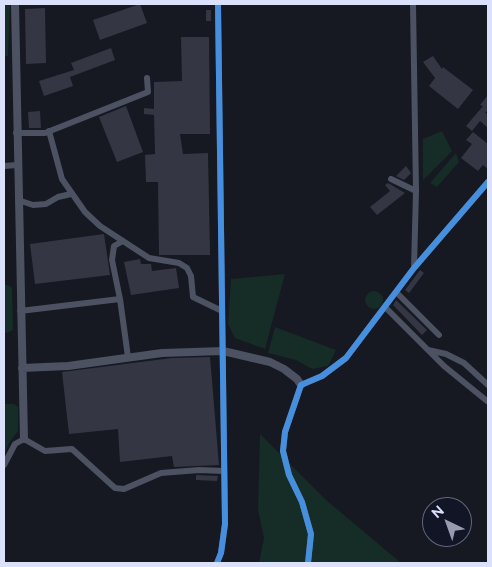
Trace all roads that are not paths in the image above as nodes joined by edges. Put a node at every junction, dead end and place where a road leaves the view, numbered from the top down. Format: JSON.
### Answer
{"nodes":[{"id":1,"x":14,"y":4,"type":"edge"},
{"id":2,"x":218,"y":4,"type":"edge"},
{"id":3,"x":413,"y":4,"type":"edge"},
{"id":4,"x":147,"y":78,"type":"dead end"},
{"id":5,"x":49,"y":131,"type":"junction"},
{"id":6,"x":16,"y":133,"type":"junction"},
{"id":7,"x":17,"y":165,"type":"junction"},
{"id":8,"x":4,"y":166,"type":"edge"},
{"id":9,"x":391,"y":179,"type":"dead end"},
{"id":10,"x":488,"y":182,"type":"edge"},
{"id":11,"x":416,"y":191,"type":"junction"},
{"id":12,"x":71,"y":194,"type":"junction"},
{"id":13,"x":18,"y":200,"type":"junction"},
{"id":14,"x":123,"y":241,"type":"junction"},
{"id":15,"x":414,"y":268,"type":"junction"},
{"id":16,"x":397,"y":293,"type":"junction"},
{"id":17,"x":120,"y":299,"type":"junction"},
{"id":18,"x":386,"y":308,"type":"junction"},
{"id":19,"x":20,"y":312,"type":"junction"},
{"id":20,"x":222,"y":312,"type":"junction"},
{"id":21,"x":439,"y":335,"type":"dead end"},
{"id":22,"x":428,"y":350,"type":"junction"},
{"id":23,"x":223,"y":351,"type":"junction"},
{"id":24,"x":128,"y":357,"type":"junction"},
{"id":25,"x":22,"y":368,"type":"junction"},
{"id":26,"x":301,"y":385,"type":"junction"},
{"id":27,"x":488,"y":385,"type":"edge"},
{"id":28,"x":487,"y":401,"type":"dead end"},
{"id":29,"x":24,"y":439,"type":"junction"},
{"id":30,"x":4,"y":465,"type":"edge"},
{"id":31,"x":224,"y":472,"type":"junction"},
{"id":32,"x":216,"y":563,"type":"edge"},
{"id":33,"x":308,"y":563,"type":"edge"}],
"edges":[{"from":1,"to":6,"type":"street"},
{"from":2,"to":20,"type":"street"},
{"from":3,"to":11,"type":"street"},
{"from":4,"to":5,"type":"street"},
{"from":5,"to":6,"type":"street"},
{"from":5,"to":12,"type":"street"},
{"from":6,"to":7,"type":"street"},
{"from":7,"to":8,"type":"street"},
{"from":7,"to":13,"type":"street"},
{"from":9,"to":11,"type":"street"},
{"from":10,"to":15,"type":"street"},
{"from":11,"to":15,"type":"street"},
{"from":12,"to":13,"type":"street"},
{"from":12,"to":14,"type":"street"},
{"from":13,"to":19,"type":"street"},
{"from":14,"to":17,"type":"street"},
{"from":14,"to":20,"type":"street"},
{"from":15,"to":16,"type":"street"},
{"from":16,"to":18,"type":"street"},
{"from":16,"to":21,"type":"street"},
{"from":17,"to":19,"type":"street"},
{"from":17,"to":24,"type":"street"},
{"from":18,"to":22,"type":"street"},
{"from":18,"to":26,"type":"street"},
{"from":19,"to":25,"type":"street"},
{"from":20,"to":23,"type":"street"},
{"from":22,"to":27,"type":"street"},
{"from":22,"to":28,"type":"street"},
{"from":23,"to":24,"type":"street"},
{"from":23,"to":26,"type":"street"},
{"from":23,"to":31,"type":"street"},
{"from":24,"to":25,"type":"street"},
{"from":25,"to":29,"type":"street"},
{"from":26,"to":33,"type":"street"},
{"from":29,"to":30,"type":"street"},
{"from":29,"to":31,"type":"street"},
{"from":31,"to":32,"type":"street"}]}
